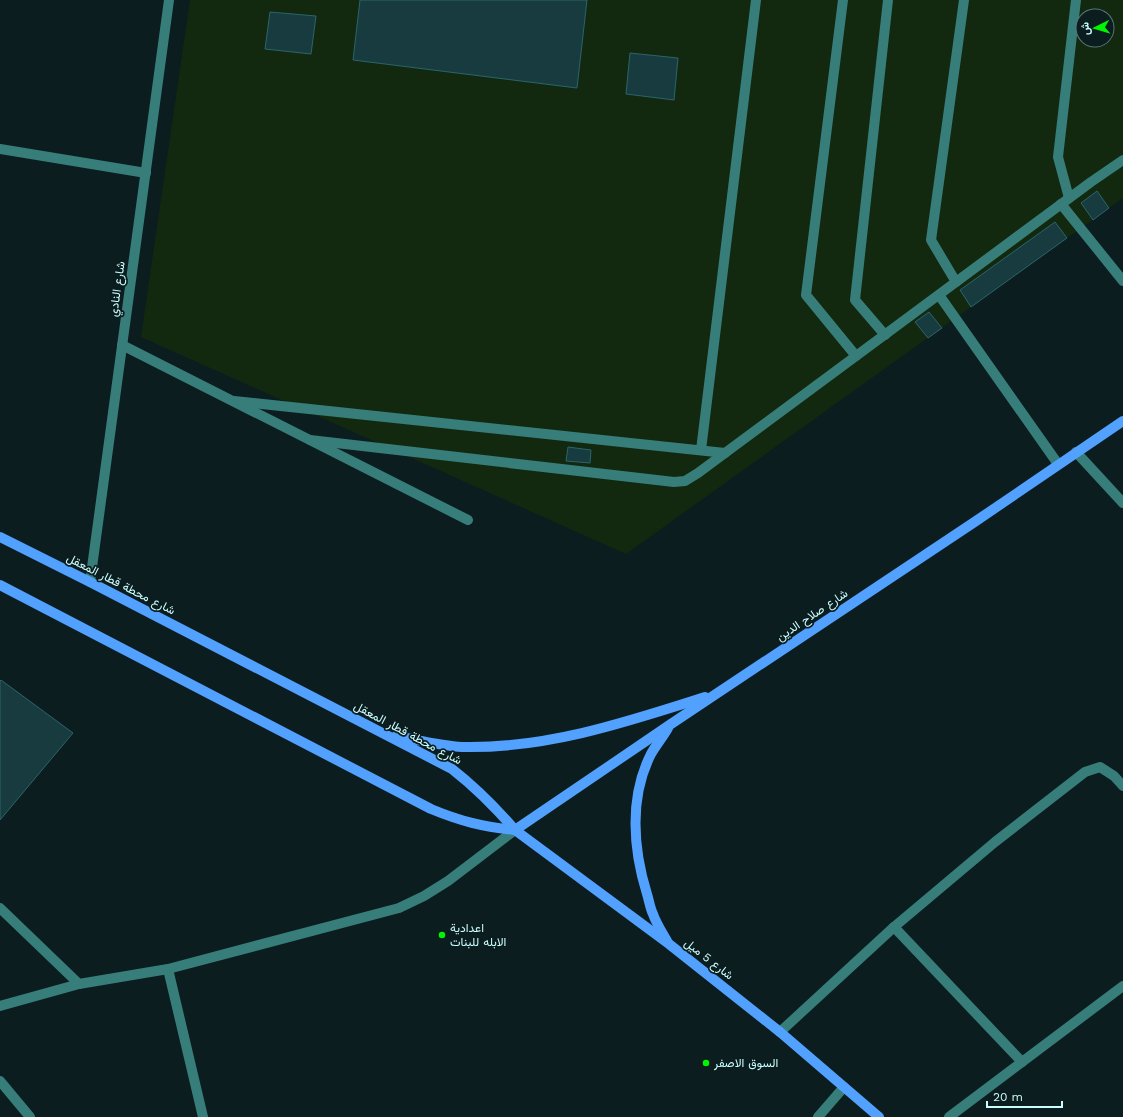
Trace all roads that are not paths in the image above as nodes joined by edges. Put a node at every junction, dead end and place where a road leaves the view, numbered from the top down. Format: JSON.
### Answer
{"nodes":[{"id":1,"x":169,"y":0,"type":"edge"},
{"id":2,"x":756,"y":0,"type":"edge"},
{"id":3,"x":842,"y":0,"type":"edge"},
{"id":4,"x":888,"y":0,"type":"edge"},
{"id":5,"x":964,"y":0,"type":"edge"},
{"id":6,"x":1076,"y":0,"type":"edge"},
{"id":7,"x":0,"y":148,"type":"edge"},
{"id":8,"x":1123,"y":160,"type":"edge"},
{"id":9,"x":146,"y":174,"type":"junction"},
{"id":10,"x":1065,"y":201,"type":"junction"},
{"id":11,"x":1123,"y":281,"type":"edge"},
{"id":12,"x":956,"y":282,"type":"junction"},
{"id":13,"x":939,"y":295,"type":"junction"},
{"id":14,"x":885,"y":335,"type":"junction"},
{"id":15,"x":122,"y":345,"type":"junction"},
{"id":16,"x":856,"y":356,"type":"junction"},
{"id":17,"x":234,"y":401,"type":"junction"},
{"id":18,"x":1123,"y":421,"type":"edge"},
{"id":19,"x":310,"y":440,"type":"junction"},
{"id":20,"x":701,"y":450,"type":"junction"},
{"id":21,"x":1076,"y":452,"type":"junction"},
{"id":22,"x":725,"y":453,"type":"junction"},
{"id":23,"x":1058,"y":464,"type":"junction"},
{"id":24,"x":1123,"y":503,"type":"edge"},
{"id":25,"x":468,"y":520,"type":"dead end"},
{"id":26,"x":0,"y":538,"type":"edge"},
{"id":27,"x":90,"y":582,"type":"junction"},
{"id":28,"x":0,"y":585,"type":"edge"},
{"id":29,"x":719,"y":692,"type":"junction"},
{"id":30,"x":671,"y":724,"type":"junction"},
{"id":31,"x":386,"y":734,"type":"junction"},
{"id":32,"x":1123,"y":786,"type":"edge"},
{"id":33,"x":515,"y":830,"type":"junction"},
{"id":34,"x":0,"y":908,"type":"edge"},
{"id":35,"x":894,"y":927,"type":"junction"},
{"id":36,"x":669,"y":944,"type":"junction"},
{"id":37,"x":168,"y":969,"type":"junction"},
{"id":38,"x":80,"y":984,"type":"junction"},
{"id":39,"x":1123,"y":986,"type":"edge"},
{"id":40,"x":0,"y":1006,"type":"edge"},
{"id":41,"x":780,"y":1032,"type":"junction"},
{"id":42,"x":1022,"y":1062,"type":"junction"},
{"id":43,"x":0,"y":1081,"type":"edge"},
{"id":44,"x":844,"y":1087,"type":"junction"},
{"id":45,"x":30,"y":1117,"type":"edge"},
{"id":46,"x":203,"y":1117,"type":"edge"},
{"id":47,"x":818,"y":1117,"type":"edge"},
{"id":48,"x":879,"y":1117,"type":"edge"},
{"id":49,"x":949,"y":1117,"type":"edge"}],
"edges":[{"from":1,"to":9,"type":"street","name":"شارع النادي"},
{"from":2,"to":20,"type":"street"},
{"from":3,"to":16,"type":"street"},
{"from":4,"to":14,"type":"street"},
{"from":5,"to":12,"type":"street"},
{"from":6,"to":10,"type":"street"},
{"from":7,"to":9,"type":"street"},
{"from":8,"to":10,"type":"street"},
{"from":9,"to":15,"type":"street","name":"شارع النادي"},
{"from":10,"to":11,"type":"street"},
{"from":10,"to":12,"type":"street"},
{"from":12,"to":13,"type":"street"},
{"from":13,"to":14,"type":"street"},
{"from":13,"to":23,"type":"street"},
{"from":14,"to":16,"type":"street"},
{"from":15,"to":17,"type":"street"},
{"from":15,"to":27,"type":"street","name":"شارع النادي"},
{"from":16,"to":22,"type":"street"},
{"from":17,"to":19,"type":"street"},
{"from":17,"to":20,"type":"street"},
{"from":18,"to":21,"type":"main road","name":"شارع صلاح الدين"},
{"from":19,"to":22,"type":"street"},
{"from":19,"to":25,"type":"street"},
{"from":20,"to":22,"type":"street"},
{"from":21,"to":23,"type":"main road","name":"شارع صلاح الدين"},
{"from":21,"to":24,"type":"street"},
{"from":23,"to":29,"type":"main road","name":"شارع صلاح الدين"},
{"from":26,"to":27,"type":"main road","name":"شارع محطة قطار المعقل"},
{"from":27,"to":31,"type":"main road","name":"شارع محطة قطار المعقل"},
{"from":28,"to":33,"type":"main road"},
{"from":29,"to":30,"type":"main road","name":"شارع صلاح الدين"},
{"from":29,"to":31,"type":"main road"},
{"from":30,"to":33,"type":"main road","name":"شارع صلاح الدين"},
{"from":30,"to":36,"type":"main road"},
{"from":31,"to":33,"type":"main road","name":"شارع محطة قطار المعقل"},
{"from":32,"to":35,"type":"street"},
{"from":33,"to":36,"type":"main road","name":"شارع 5 ميل"},
{"from":33,"to":37,"type":"street"},
{"from":34,"to":38,"type":"street"},
{"from":35,"to":41,"type":"street"},
{"from":35,"to":42,"type":"street"},
{"from":36,"to":41,"type":"main road","name":"شارع 5 ميل"},
{"from":37,"to":38,"type":"street"},
{"from":37,"to":46,"type":"street"},
{"from":38,"to":40,"type":"street"},
{"from":39,"to":42,"type":"street"},
{"from":41,"to":44,"type":"main road","name":"شارع 5 ميل"},
{"from":42,"to":49,"type":"street"},
{"from":43,"to":45,"type":"street"},
{"from":44,"to":47,"type":"street"},
{"from":44,"to":48,"type":"main road","name":"شارع 5 ميل"}]}
